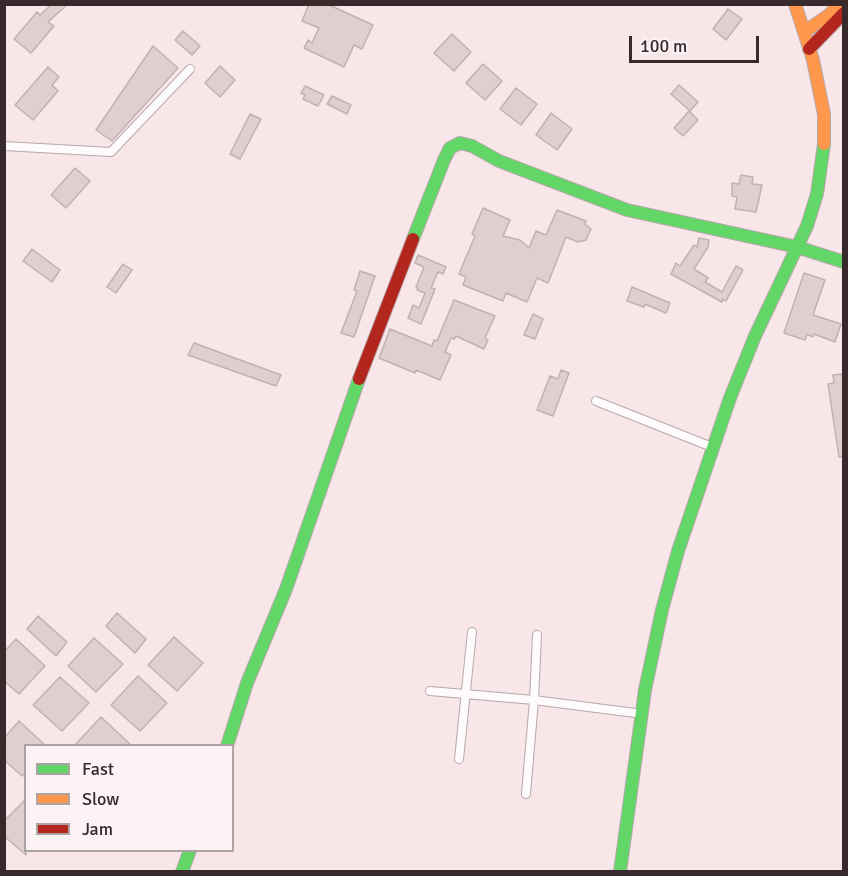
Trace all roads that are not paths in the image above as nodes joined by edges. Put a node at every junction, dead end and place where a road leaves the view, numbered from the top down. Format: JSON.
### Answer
{"nodes":[{"id":1,"x":795,"y":4,"type":"edge"},
{"id":2,"x":840,"y":4,"type":"edge"},
{"id":3,"x":843,"y":13,"type":"edge"},
{"id":4,"x":804,"y":32,"type":"junction"},
{"id":5,"x":809,"y":49,"type":"junction"},
{"id":6,"x":190,"y":69,"type":"dead end"},
{"id":7,"x":4,"y":146,"type":"edge"},
{"id":8,"x":797,"y":247,"type":"junction"},
{"id":9,"x":843,"y":262,"type":"edge"},
{"id":10,"x":596,"y":401,"type":"dead end"},
{"id":11,"x":712,"y":447,"type":"junction"},
{"id":12,"x":472,"y":632,"type":"dead end"},
{"id":13,"x":537,"y":635,"type":"dead end"},
{"id":14,"x":430,"y":691,"type":"dead end"},
{"id":15,"x":467,"y":695,"type":"junction"},
{"id":16,"x":534,"y":700,"type":"junction"},
{"id":17,"x":639,"y":714,"type":"junction"},
{"id":18,"x":228,"y":744,"type":"edge"},
{"id":19,"x":459,"y":759,"type":"dead end"},
{"id":20,"x":526,"y":794,"type":"dead end"},
{"id":21,"x":189,"y":852,"type":"edge"},
{"id":22,"x":182,"y":872,"type":"edge"},
{"id":23,"x":612,"y":872,"type":"edge"},
{"id":24,"x":620,"y":872,"type":"edge"}],
"edges":[{"from":1,"to":4,"type":"main road"},
{"from":2,"to":4,"type":"main road"},
{"from":3,"to":5,"type":"main road"},
{"from":4,"to":5,"type":"main road"},
{"from":5,"to":8,"type":"main road"},
{"from":6,"to":7,"type":"street"},
{"from":8,"to":9,"type":"main road"},
{"from":8,"to":11,"type":"main road"},
{"from":8,"to":18,"type":"main road"},
{"from":10,"to":11,"type":"street"},
{"from":11,"to":17,"type":"main road"},
{"from":12,"to":15,"type":"street"},
{"from":13,"to":16,"type":"street"},
{"from":14,"to":15,"type":"street"},
{"from":15,"to":16,"type":"street"},
{"from":15,"to":19,"type":"street"},
{"from":16,"to":17,"type":"street"},
{"from":16,"to":20,"type":"street"},
{"from":17,"to":23,"type":"main road"},
{"from":17,"to":24,"type":"main road"},
{"from":21,"to":22,"type":"main road"}]}
